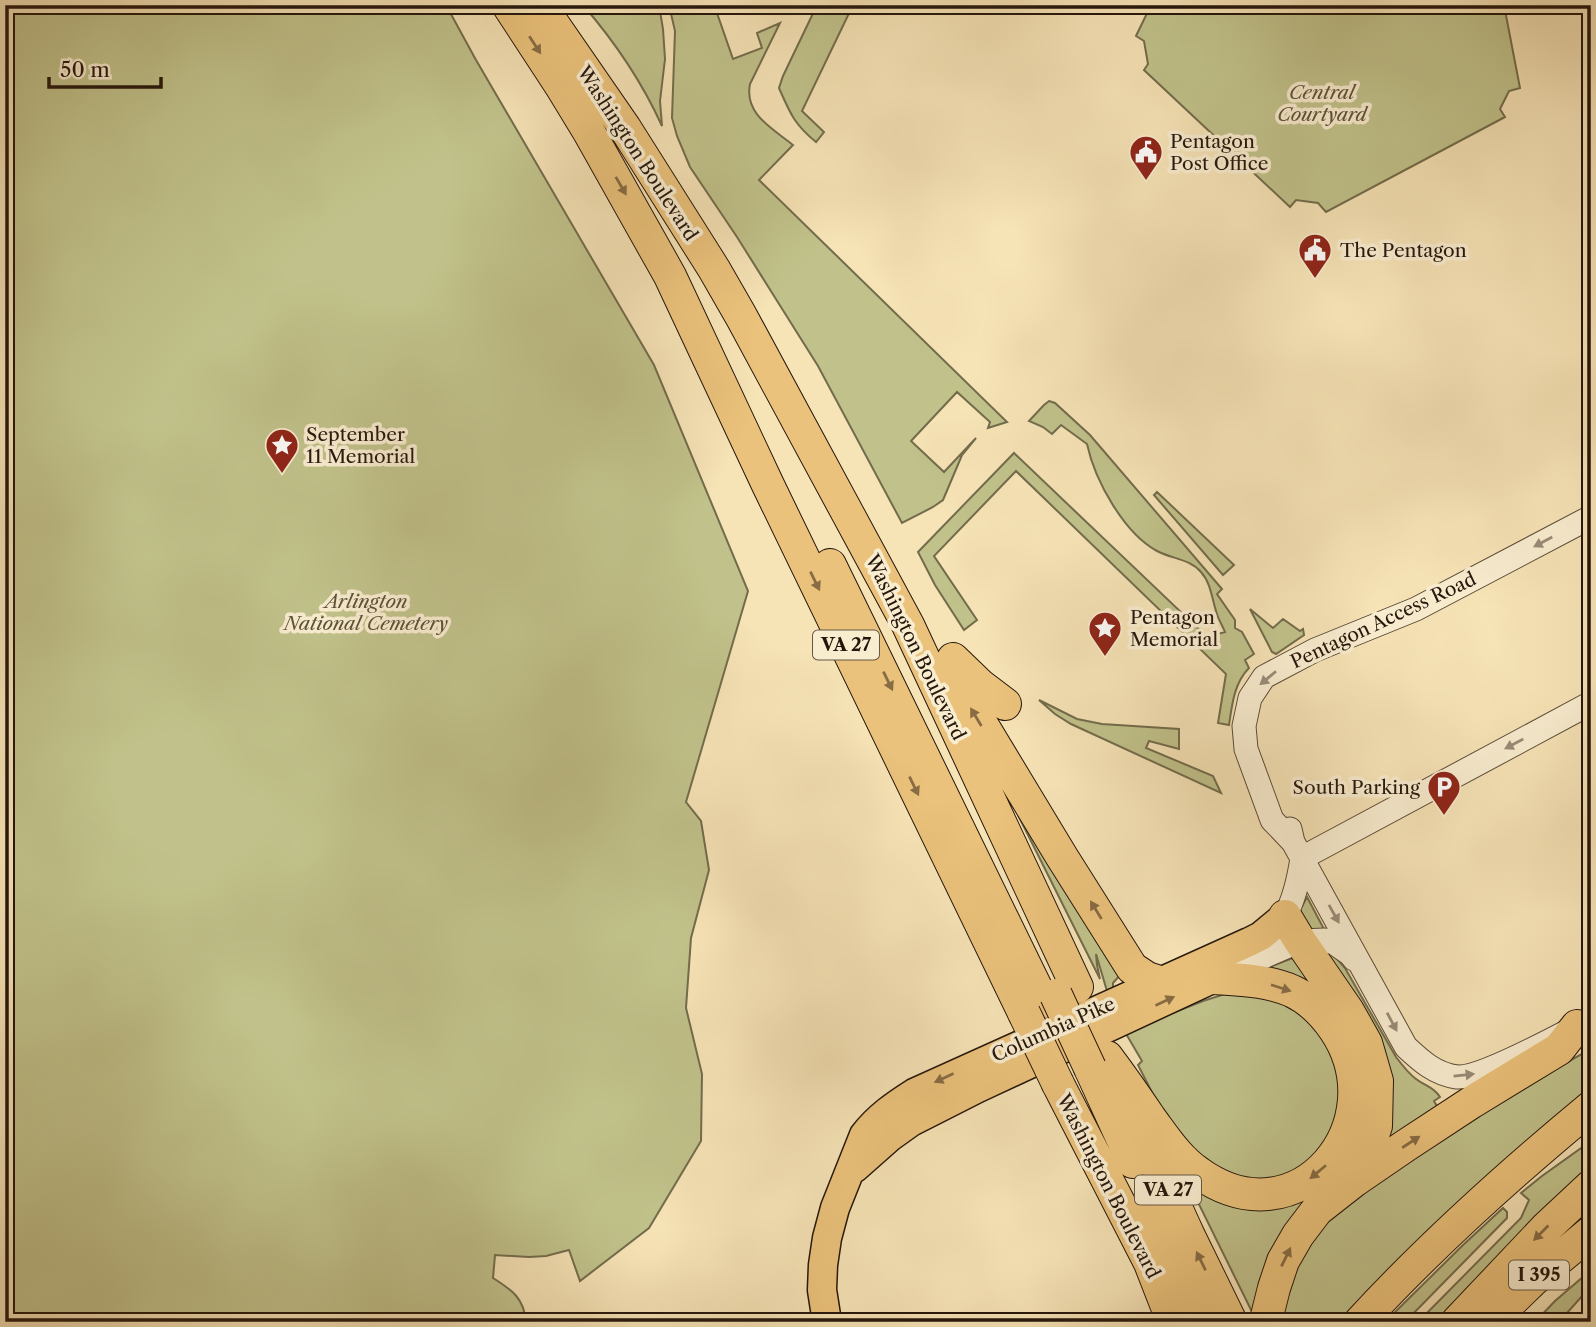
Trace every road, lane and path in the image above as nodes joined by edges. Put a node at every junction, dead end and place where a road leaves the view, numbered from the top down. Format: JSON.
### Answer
{"nodes":[{"id":1,"x":508,"y":5,"type":"edge"},
{"id":2,"x":540,"y":5,"type":"edge"},
{"id":3,"x":577,"y":60,"type":"junction"},
{"id":4,"x":846,"y":510,"type":"junction"},
{"id":5,"x":1591,"y":517,"type":"edge"},
{"id":6,"x":923,"y":627,"type":"junction"},
{"id":7,"x":1591,"y":703,"type":"edge"},
{"id":8,"x":1005,"y":704,"type":"dead end"},
{"id":9,"x":1329,"y":844,"type":"junction"},
{"id":10,"x":1298,"y":850,"type":"junction"},
{"id":11,"x":1316,"y":883,"type":"junction"},
{"id":12,"x":1293,"y":928,"type":"junction"},
{"id":13,"x":1364,"y":971,"type":"junction"},
{"id":14,"x":1214,"y":978,"type":"junction"},
{"id":15,"x":1159,"y":982,"type":"junction"},
{"id":16,"x":1050,"y":999,"type":"junction"},
{"id":17,"x":1584,"y":1023,"type":"edge"},
{"id":18,"x":1083,"y":1071,"type":"junction"},
{"id":19,"x":1591,"y":1107,"type":"edge"},
{"id":20,"x":1591,"y":1130,"type":"edge"},
{"id":21,"x":850,"y":1173,"type":"junction"},
{"id":22,"x":1354,"y":1181,"type":"junction"},
{"id":23,"x":1591,"y":1186,"type":"edge"},
{"id":24,"x":1591,"y":1232,"type":"edge"},
{"id":25,"x":1430,"y":1250,"type":"junction"},
{"id":26,"x":827,"y":1322,"type":"edge"},
{"id":27,"x":1173,"y":1322,"type":"edge"},
{"id":28,"x":1202,"y":1322,"type":"edge"},
{"id":29,"x":1231,"y":1322,"type":"edge"},
{"id":30,"x":1267,"y":1322,"type":"edge"},
{"id":31,"x":1360,"y":1322,"type":"edge"},
{"id":32,"x":1457,"y":1322,"type":"edge"},
{"id":33,"x":1490,"y":1322,"type":"edge"}],
"edges":[{"from":1,"to":16,"type":"highway","name":"Washington Boulevard","number":"VA 27","one_way":true},
{"from":2,"to":3,"type":"highway","name":"Washington Boulevard","number":"VA 27"},
{"from":3,"to":4,"type":"highway","name":"Washington Boulevard","number":"VA 27"},
{"from":16,"to":3,"type":"highway","one_way":true},
{"from":4,"to":6,"type":"highway"},
{"from":4,"to":16,"type":"highway","name":"Washington Boulevard","number":"VA 27"},
{"from":5,"to":10,"type":"street","name":"Pentagon Access Road","one_way":true},
{"from":6,"to":8,"type":"highway"},
{"from":15,"to":6,"type":"highway","one_way":true},
{"from":7,"to":9,"type":"street","one_way":true},
{"from":9,"to":10,"type":"street"},
{"from":9,"to":11,"type":"street"},
{"from":10,"to":11,"type":"street","name":"Pentagon Access Road"},
{"from":10,"to":12,"type":"street"},
{"from":11,"to":13,"type":"street","name":"Pentagon Access Road","one_way":true},
{"from":12,"to":13,"type":"street","name":"Pentagon Access Road"},
{"from":12,"to":14,"type":"street","name":"Columbia Pike"},
{"from":12,"to":15,"type":"main road","name":"Columbia Pike"},
{"from":12,"to":22,"type":"highway"},
{"from":13,"to":17,"type":"street","name":"Pentagon Access Road","one_way":true},
{"from":14,"to":18,"type":"highway","one_way":true},
{"from":21,"to":14,"type":"main road","name":"Columbia Pike","one_way":true},
{"from":15,"to":21,"type":"main road","name":"Columbia Pike","one_way":true},
{"from":16,"to":18,"type":"highway","name":"Washington Boulevard","number":"VA 27","bridge":true},
{"from":16,"to":18,"type":"highway","name":"Washington Boulevard","number":"VA 27"},
{"from":22,"to":17,"type":"highway","one_way":true},
{"from":18,"to":27,"type":"highway","name":"Washington Boulevard","number":"VA 27"},
{"from":18,"to":28,"type":"highway"},
{"from":29,"to":18,"type":"highway","name":"Washington Boulevard","number":"VA 27","one_way":true},
{"from":19,"to":25,"type":"highway"},
{"from":20,"to":25,"type":"highway"},
{"from":21,"to":26,"type":"main road","name":"Columbia Pike"},
{"from":30,"to":22,"type":"highway","one_way":true},
{"from":23,"to":32,"type":"highway","one_way":true},
{"from":24,"to":33,"type":"highway","number":"I 395"},
{"from":25,"to":31,"type":"highway"}]}
